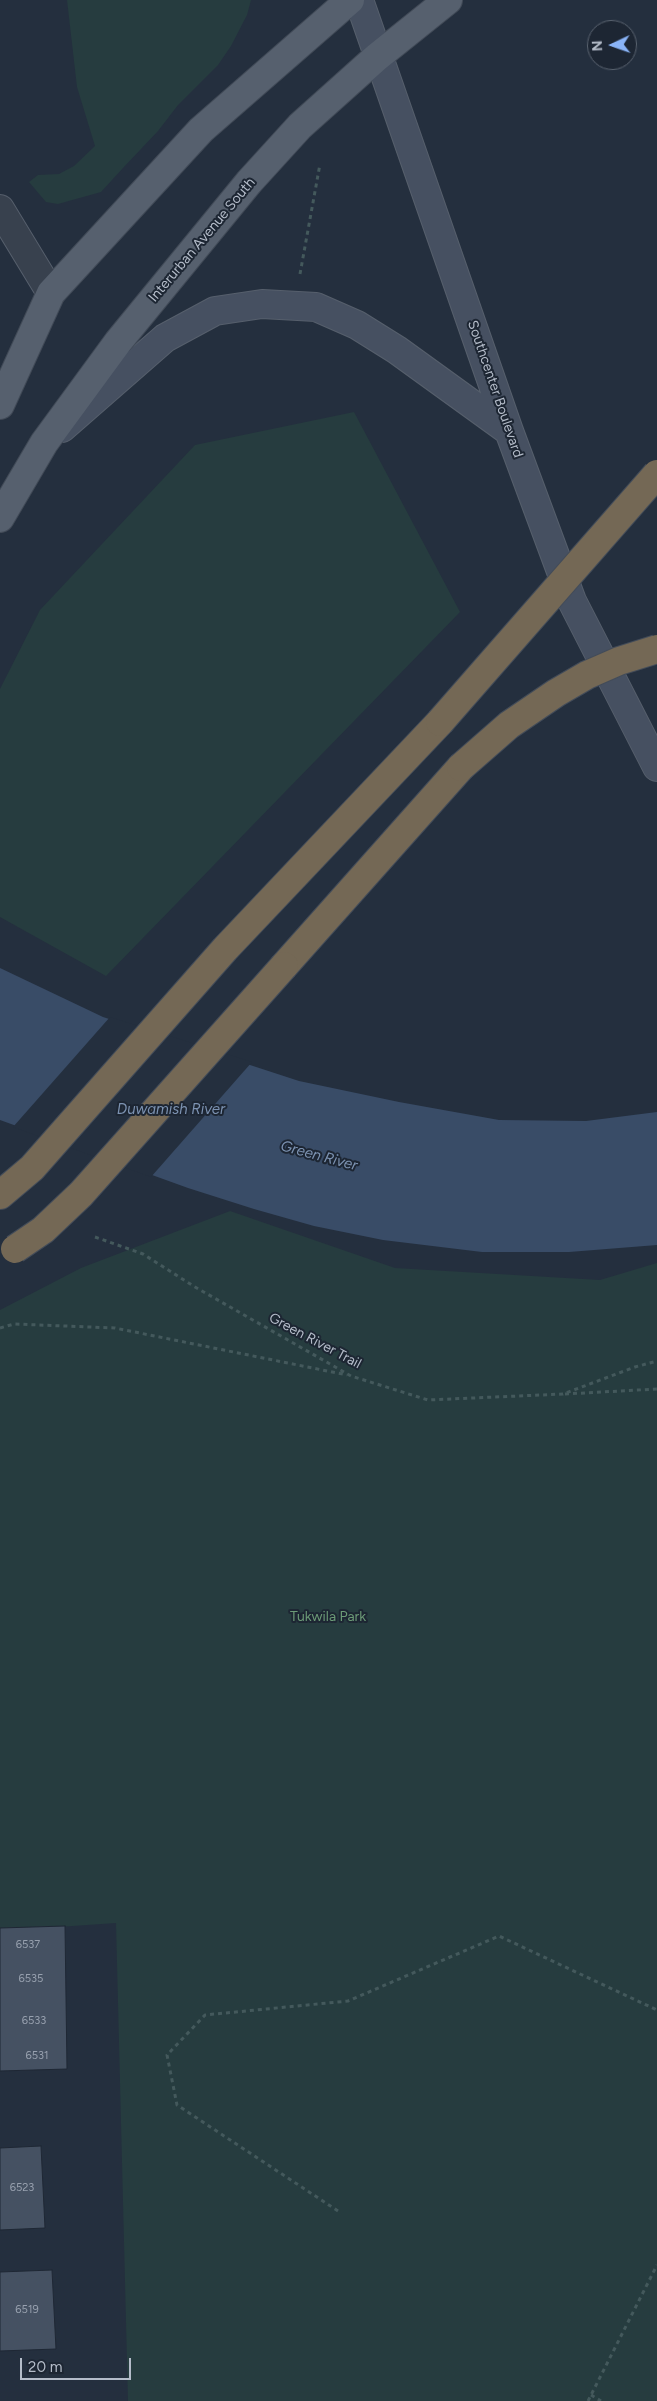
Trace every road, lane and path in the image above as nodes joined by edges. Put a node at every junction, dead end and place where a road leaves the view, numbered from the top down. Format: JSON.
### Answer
{"nodes":[{"id":1,"x":350,"y":0,"type":"edge"},
{"id":2,"x":359,"y":0,"type":"edge"},
{"id":3,"x":448,"y":0,"type":"edge"},
{"id":4,"x":377,"y":57,"type":"junction"},
{"id":5,"x":320,"y":164,"type":"dead end"},
{"id":6,"x":0,"y":209,"type":"edge"},
{"id":7,"x":300,"y":275,"type":"dead end"},
{"id":8,"x":51,"y":293,"type":"junction"},
{"id":9,"x":0,"y":405,"type":"edge"},
{"id":10,"x":509,"y":431,"type":"junction"},
{"id":11,"x":44,"y":444,"type":"junction"},
{"id":12,"x":657,"y":474,"type":"edge"},
{"id":13,"x":0,"y":518,"type":"edge"},
{"id":14,"x":657,"y":649,"type":"edge"},
{"id":15,"x":657,"y":767,"type":"edge"},
{"id":16,"x":0,"y":1195,"type":"edge"},
{"id":17,"x":95,"y":1237,"type":"dead end"},
{"id":18,"x":8,"y":1254,"type":"edge"},
{"id":19,"x":0,"y":1328,"type":"edge"},
{"id":20,"x":657,"y":1361,"type":"edge"},
{"id":21,"x":351,"y":1376,"type":"junction"},
{"id":22,"x":657,"y":1389,"type":"edge"},
{"id":23,"x":563,"y":1394,"type":"junction"},
{"id":24,"x":657,"y":2010,"type":"edge"},
{"id":25,"x":338,"y":2211,"type":"dead end"},
{"id":26,"x":657,"y":2265,"type":"edge"},
{"id":27,"x":591,"y":2395,"type":"junction"},
{"id":28,"x":588,"y":2401,"type":"edge"},
{"id":29,"x":601,"y":2401,"type":"edge"}],
"edges":[{"from":1,"to":8,"type":"main road"},
{"from":2,"to":4,"type":"main road","name":"Southcenter Boulevard"},
{"from":3,"to":4,"type":"main road","name":"Interurban Avenue South"},
{"from":4,"to":10,"type":"main road","name":"Southcenter Boulevard"},
{"from":4,"to":11,"type":"main road","name":"Interurban Avenue South"},
{"from":5,"to":7,"type":"path"},
{"from":6,"to":8,"type":"street"},
{"from":8,"to":9,"type":"main road"},
{"from":10,"to":11,"type":"main road"},
{"from":10,"to":15,"type":"main road","name":"Southcenter Boulevard"},
{"from":11,"to":13,"type":"main road","name":"Interurban Avenue South"},
{"from":12,"to":16,"type":"highway","bridge":true},
{"from":14,"to":18,"type":"highway","bridge":true},
{"from":17,"to":21,"type":"path","name":"Green River Trail"},
{"from":19,"to":21,"type":"path"},
{"from":20,"to":23,"type":"path","name":"Green River Trail"},
{"from":21,"to":23,"type":"path","name":"Green River Trail"},
{"from":22,"to":23,"type":"path"},
{"from":24,"to":25,"type":"path"},
{"from":26,"to":27,"type":"path"},
{"from":27,"to":28,"type":"path"},
{"from":27,"to":29,"type":"path"}]}
